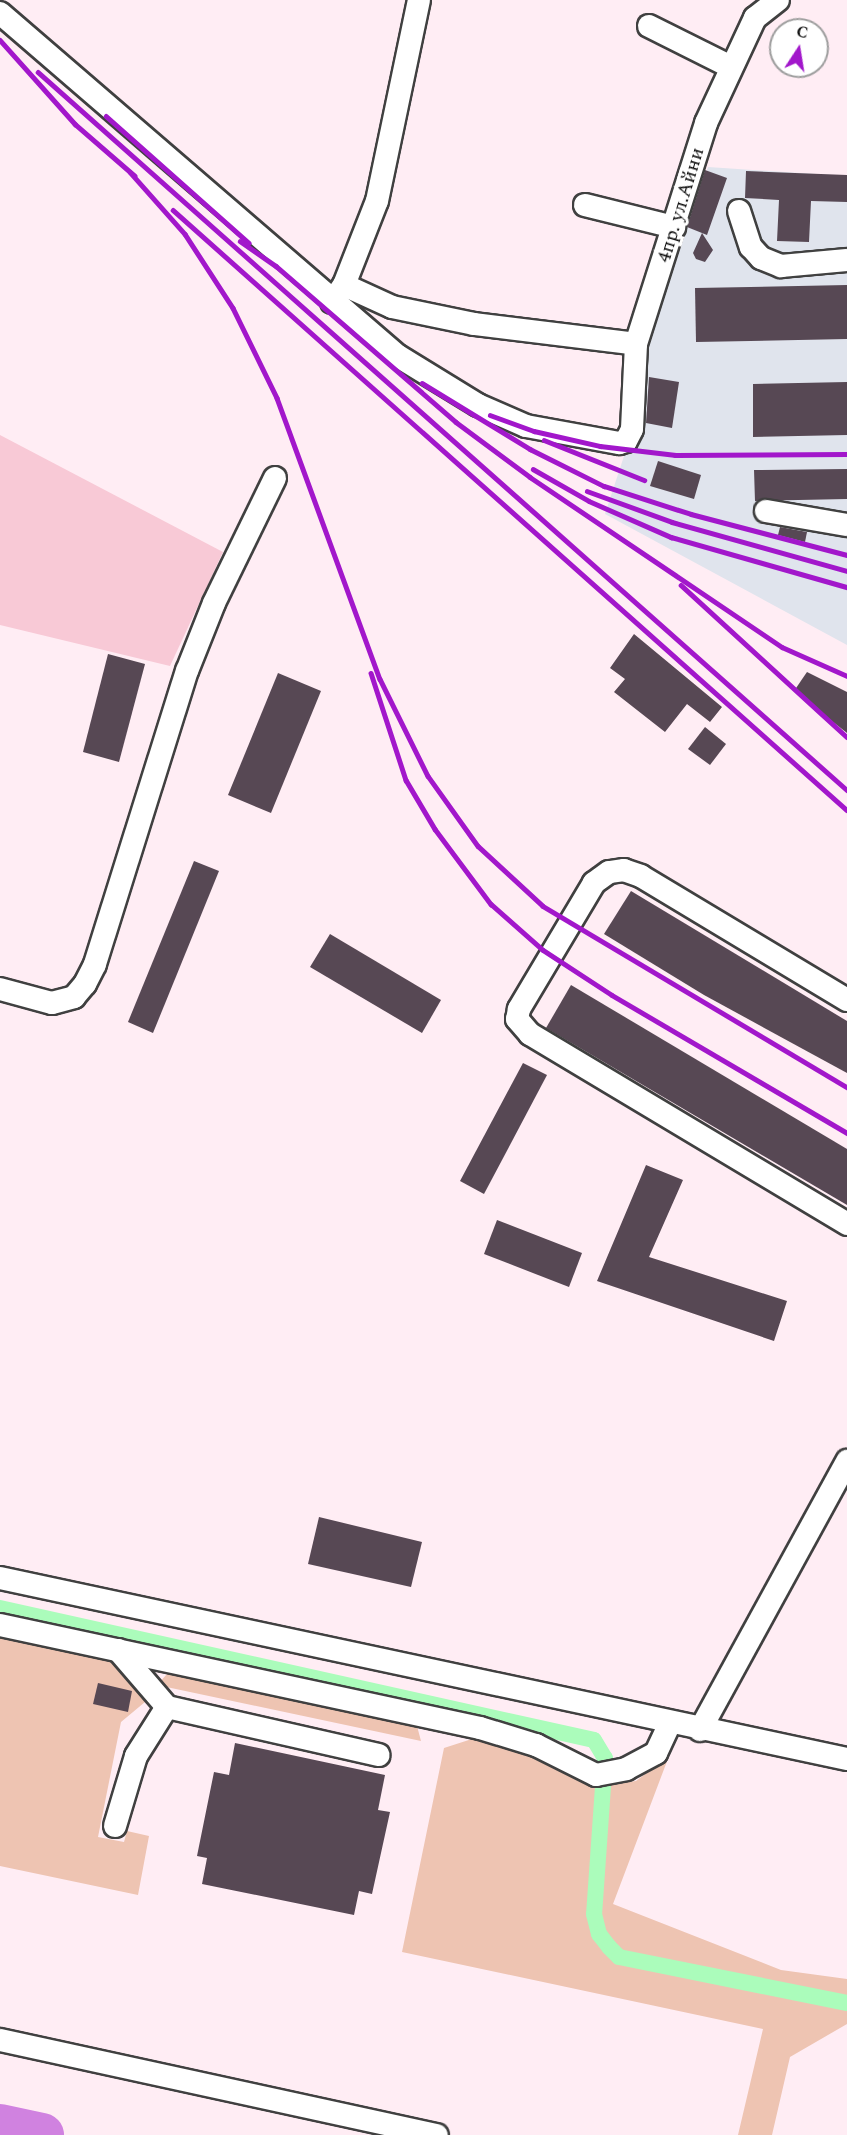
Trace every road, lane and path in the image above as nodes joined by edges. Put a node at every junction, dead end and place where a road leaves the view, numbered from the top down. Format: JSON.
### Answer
{"nodes":[{"id":1,"x":419,"y":0,"type":"edge"},
{"id":2,"x":778,"y":0,"type":"edge"},
{"id":3,"x":0,"y":13,"type":"edge"},
{"id":4,"x":649,"y":26,"type":"dead end"},
{"id":5,"x":731,"y":67,"type":"junction"},
{"id":6,"x":585,"y":205,"type":"dead end"},
{"id":7,"x":739,"y":210,"type":"dead end"},
{"id":8,"x":674,"y":227,"type":"junction"},
{"id":9,"x":847,"y":260,"type":"edge"},
{"id":10,"x":338,"y":293,"type":"junction"},
{"id":11,"x":636,"y":344,"type":"junction"},
{"id":12,"x":275,"y":478,"type":"dead end"},
{"id":13,"x":766,"y":511,"type":"dead end"},
{"id":14,"x":847,"y":525,"type":"edge"},
{"id":15,"x":0,"y":989,"type":"edge"},
{"id":16,"x":847,"y":1000,"type":"edge"},
{"id":17,"x":847,"y":1224,"type":"edge"},
{"id":18,"x":847,"y":1461,"type":"edge"},
{"id":19,"x":0,"y":1578,"type":"edge"},
{"id":20,"x":0,"y":1625,"type":"edge"},
{"id":21,"x":118,"y":1650,"type":"junction"},
{"id":22,"x":167,"y":1707,"type":"junction"},
{"id":23,"x":670,"y":1723,"type":"junction"},
{"id":24,"x":700,"y":1730,"type":"junction"},
{"id":25,"x":379,"y":1755,"type":"dead end"},
{"id":26,"x":847,"y":1759,"type":"edge"},
{"id":27,"x":115,"y":1826,"type":"dead end"},
{"id":28,"x":0,"y":2040,"type":"edge"},
{"id":29,"x":437,"y":2135,"type":"edge"}],
"edges":[{"from":1,"to":10,"type":"street"},
{"from":2,"to":5,"type":"street","name":"4пр. ул.Айни"},
{"from":3,"to":10,"type":"street"},
{"from":4,"to":5,"type":"street"},
{"from":5,"to":8,"type":"street","name":"4пр. ул.Айни"},
{"from":6,"to":8,"type":"street"},
{"from":7,"to":9,"type":"street"},
{"from":8,"to":11,"type":"street","name":"4пр. ул.Айни"},
{"from":10,"to":11,"type":"street"},
{"from":10,"to":11,"type":"street","name":"4пр. ул.Айни"},
{"from":12,"to":15,"type":"street"},
{"from":13,"to":14,"type":"street"},
{"from":16,"to":17,"type":"street"},
{"from":18,"to":24,"type":"street"},
{"from":19,"to":23,"type":"street"},
{"from":20,"to":21,"type":"street"},
{"from":21,"to":22,"type":"street"},
{"from":21,"to":23,"type":"street"},
{"from":22,"to":25,"type":"street"},
{"from":22,"to":27,"type":"street"},
{"from":23,"to":24,"type":"street"},
{"from":24,"to":26,"type":"street"},
{"from":28,"to":29,"type":"street"}]}
